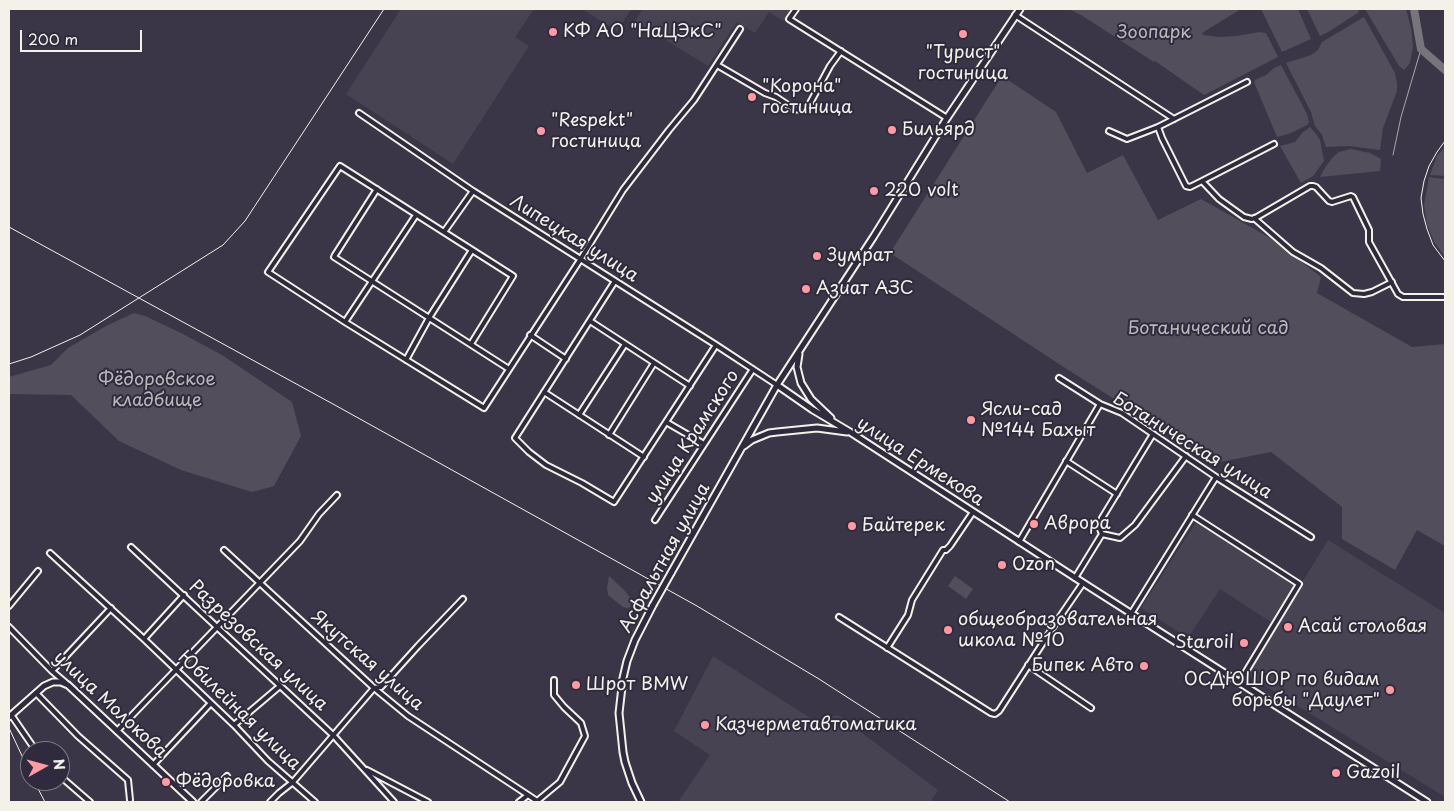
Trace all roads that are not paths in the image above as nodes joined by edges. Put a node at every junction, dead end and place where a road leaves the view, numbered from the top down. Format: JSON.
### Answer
{"nodes":[{"id":1,"x":796,"y":9,"type":"edge"},
{"id":2,"x":1020,"y":9,"type":"edge"},
{"id":3,"x":1015,"y":16,"type":"junction"},
{"id":4,"x":740,"y":29,"type":"dead end"},
{"id":5,"x":840,"y":51,"type":"junction"},
{"id":6,"x":717,"y":64,"type":"junction"},
{"id":7,"x":1247,"y":82,"type":"dead end"},
{"id":8,"x":359,"y":113,"type":"dead end"},
{"id":9,"x":947,"y":118,"type":"junction"},
{"id":10,"x":1174,"y":119,"type":"junction"},
{"id":11,"x":1158,"y":127,"type":"junction"},
{"id":12,"x":1109,"y":131,"type":"dead end"},
{"id":13,"x":1274,"y":144,"type":"dead end"},
{"id":14,"x":1202,"y":181,"type":"junction"},
{"id":15,"x":377,"y":189,"type":"junction"},
{"id":16,"x":473,"y":191,"type":"junction"},
{"id":17,"x":416,"y":214,"type":"junction"},
{"id":18,"x":1254,"y":218,"type":"junction"},
{"id":19,"x":444,"y":232,"type":"junction"},
{"id":20,"x":472,"y":250,"type":"junction"},
{"id":21,"x":580,"y":260,"type":"junction"},
{"id":22,"x":372,"y":281,"type":"junction"},
{"id":23,"x":615,"y":281,"type":"junction"},
{"id":24,"x":1392,"y":282,"type":"junction"},
{"id":25,"x":1443,"y":297,"type":"dead end"},
{"id":26,"x":429,"y":318,"type":"junction"},
{"id":27,"x":590,"y":321,"type":"junction"},
{"id":28,"x":345,"y":322,"type":"junction"},
{"id":29,"x":530,"y":335,"type":"junction"},
{"id":30,"x":471,"y":344,"type":"junction"},
{"id":31,"x":625,"y":344,"type":"junction"},
{"id":32,"x":716,"y":345,"type":"junction"},
{"id":33,"x":800,"y":350,"type":"junction"},
{"id":34,"x":566,"y":359,"type":"junction"},
{"id":35,"x":406,"y":360,"type":"junction"},
{"id":36,"x":654,"y":363,"type":"junction"},
{"id":37,"x":509,"y":369,"type":"junction"},
{"id":38,"x":753,"y":369,"type":"junction"},
{"id":39,"x":1059,"y":378,"type":"dead end"},
{"id":40,"x":690,"y":386,"type":"junction"},
{"id":41,"x":777,"y":386,"type":"junction"},
{"id":42,"x":544,"y":392,"type":"junction"},
{"id":43,"x":1100,"y":404,"type":"junction"},
{"id":44,"x":579,"y":415,"type":"junction"},
{"id":45,"x":666,"y":422,"type":"junction"},
{"id":46,"x":850,"y":432,"type":"junction"},
{"id":47,"x":1154,"y":434,"type":"junction"},
{"id":48,"x":609,"y":435,"type":"junction"},
{"id":49,"x":704,"y":444,"type":"junction"},
{"id":50,"x":742,"y":448,"type":"junction"},
{"id":51,"x":1186,"y":456,"type":"junction"},
{"id":52,"x":644,"y":457,"type":"junction"},
{"id":53,"x":1066,"y":461,"type":"junction"},
{"id":54,"x":1216,"y":477,"type":"junction"},
{"id":55,"x":1117,"y":494,"type":"junction"},
{"id":56,"x":337,"y":495,"type":"dead end"},
{"id":57,"x":973,"y":512,"type":"junction"},
{"id":58,"x":1192,"y":515,"type":"junction"},
{"id":59,"x":655,"y":520,"type":"dead end"},
{"id":60,"x":1102,"y":534,"type":"junction"},
{"id":61,"x":1311,"y":537,"type":"dead end"},
{"id":62,"x":1019,"y":542,"type":"junction"},
{"id":63,"x":130,"y":547,"type":"dead end"},
{"id":64,"x":224,"y":550,"type":"dead end"},
{"id":65,"x":50,"y":553,"type":"dead end"},
{"id":66,"x":38,"y":571,"type":"dead end"},
{"id":67,"x":1074,"y":578,"type":"junction"},
{"id":68,"x":259,"y":583,"type":"junction"},
{"id":69,"x":1083,"y":583,"type":"junction"},
{"id":70,"x":184,"y":595,"type":"junction"},
{"id":71,"x":462,"y":600,"type":"dead end"},
{"id":72,"x":9,"y":606,"type":"edge"},
{"id":73,"x":111,"y":608,"type":"junction"},
{"id":74,"x":1131,"y":614,"type":"junction"},
{"id":75,"x":839,"y":617,"type":"dead end"},
{"id":76,"x":217,"y":626,"type":"junction"},
{"id":77,"x":9,"y":627,"type":"edge"},
{"id":78,"x":144,"y":638,"type":"junction"},
{"id":79,"x":887,"y":648,"type":"junction"},
{"id":80,"x":1028,"y":666,"type":"junction"},
{"id":81,"x":177,"y":670,"type":"junction"},
{"id":82,"x":52,"y":671,"type":"junction"},
{"id":83,"x":554,"y":680,"type":"dead end"},
{"id":84,"x":1239,"y":683,"type":"junction"},
{"id":85,"x":68,"y":685,"type":"junction"},
{"id":86,"x":280,"y":686,"type":"junction"},
{"id":87,"x":374,"y":688,"type":"junction"},
{"id":88,"x":36,"y":693,"type":"junction"},
{"id":89,"x":211,"y":703,"type":"junction"},
{"id":90,"x":1091,"y":708,"type":"dead end"},
{"id":91,"x":10,"y":716,"type":"edge"},
{"id":92,"x":234,"y":725,"type":"junction"},
{"id":93,"x":117,"y":731,"type":"junction"},
{"id":94,"x":334,"y":736,"type":"junction"},
{"id":95,"x":29,"y":741,"type":"edge"},
{"id":96,"x":153,"y":765,"type":"junction"},
{"id":97,"x":365,"y":769,"type":"junction"},
{"id":98,"x":227,"y":776,"type":"dead end"},
{"id":99,"x":293,"y":782,"type":"junction"},
{"id":100,"x":70,"y":785,"type":"edge"},
{"id":101,"x":528,"y":795,"type":"junction"},
{"id":102,"x":130,"y":800,"type":"dead end"},
{"id":103,"x":536,"y":801,"type":"edge"},
{"id":104,"x":90,"y":802,"type":"edge"},
{"id":105,"x":193,"y":802,"type":"edge"},
{"id":106,"x":201,"y":802,"type":"edge"},
{"id":107,"x":270,"y":802,"type":"edge"},
{"id":108,"x":315,"y":802,"type":"edge"},
{"id":109,"x":394,"y":802,"type":"edge"},
{"id":110,"x":428,"y":802,"type":"edge"},
{"id":111,"x":519,"y":802,"type":"edge"},
{"id":112,"x":641,"y":802,"type":"edge"},
{"id":113,"x":1426,"y":802,"type":"edge"}],
"edges":[{"from":1,"to":5,"type":"street"},
{"from":2,"to":3,"type":"main road"},
{"from":3,"to":9,"type":"main road"},
{"from":3,"to":10,"type":"street"},
{"from":4,"to":6,"type":"street"},
{"from":5,"to":6,"type":"street"},
{"from":5,"to":9,"type":"street"},
{"from":6,"to":21,"type":"street"},
{"from":7,"to":10,"type":"street"},
{"from":8,"to":16,"type":"street","name":"Липецкая улица"},
{"from":9,"to":33,"type":"main road"},
{"from":10,"to":11,"type":"street"},
{"from":11,"to":12,"type":"street"},
{"from":11,"to":14,"type":"street"},
{"from":13,"to":14,"type":"street"},
{"from":14,"to":18,"type":"street"},
{"from":15,"to":17,"type":"street"},
{"from":15,"to":22,"type":"street"},
{"from":15,"to":28,"type":"street"},
{"from":16,"to":19,"type":"street"},
{"from":16,"to":21,"type":"street","name":"Липецкая улица"},
{"from":17,"to":19,"type":"street"},
{"from":17,"to":22,"type":"street"},
{"from":18,"to":24,"type":"street"},
{"from":18,"to":24,"type":"street"},
{"from":19,"to":20,"type":"street"},
{"from":20,"to":26,"type":"street"},
{"from":20,"to":30,"type":"street"},
{"from":21,"to":23,"type":"street","name":"Липецкая улица"},
{"from":21,"to":29,"type":"street"},
{"from":22,"to":26,"type":"street"},
{"from":22,"to":28,"type":"street"},
{"from":23,"to":27,"type":"street"},
{"from":23,"to":32,"type":"street","name":"Липецкая улица"},
{"from":24,"to":25,"type":"street"},
{"from":26,"to":30,"type":"street"},
{"from":26,"to":35,"type":"street"},
{"from":27,"to":31,"type":"street"},
{"from":27,"to":34,"type":"street"},
{"from":28,"to":35,"type":"street"},
{"from":29,"to":34,"type":"street"},
{"from":29,"to":37,"type":"street"},
{"from":30,"to":37,"type":"street"},
{"from":31,"to":36,"type":"street"},
{"from":31,"to":44,"type":"street"},
{"from":32,"to":38,"type":"street","name":"Липецкая улица"},
{"from":32,"to":40,"type":"street"},
{"from":33,"to":41,"type":"main road"},
{"from":33,"to":46,"type":"main road"},
{"from":34,"to":42,"type":"street"},
{"from":35,"to":37,"type":"street"},
{"from":36,"to":40,"type":"street"},
{"from":36,"to":48,"type":"street"},
{"from":38,"to":41,"type":"street","name":"Липецкая улица"},
{"from":38,"to":49,"type":"street","name":"улица Крамского"},
{"from":39,"to":43,"type":"street","name":"Ботаническая улица"},
{"from":40,"to":45,"type":"street"},
{"from":41,"to":46,"type":"main road","name":"улица Ермекова"},
{"from":41,"to":50,"type":"main road","name":"Асфальтная улица"},
{"from":42,"to":44,"type":"street"},
{"from":42,"to":52,"type":"street"},
{"from":43,"to":47,"type":"street","name":"Ботаническая улица"},
{"from":43,"to":53,"type":"street"},
{"from":44,"to":48,"type":"street"},
{"from":45,"to":49,"type":"street"},
{"from":45,"to":52,"type":"street"},
{"from":46,"to":50,"type":"main road"},
{"from":46,"to":57,"type":"main road","name":"улица Ермекова"},
{"from":47,"to":51,"type":"street","name":"Ботаническая улица"},
{"from":47,"to":55,"type":"street"},
{"from":48,"to":52,"type":"street"},
{"from":49,"to":59,"type":"street","name":"улица Крамского"},
{"from":50,"to":112,"type":"main road","name":"Асфальтная улица","bridge":true},
{"from":51,"to":54,"type":"street","name":"Ботаническая улица"},
{"from":51,"to":60,"type":"street"},
{"from":53,"to":55,"type":"street"},
{"from":53,"to":62,"type":"street"},
{"from":54,"to":58,"type":"street"},
{"from":54,"to":61,"type":"street","name":"Ботаническая улица"},
{"from":55,"to":60,"type":"street"},
{"from":56,"to":68,"type":"street"},
{"from":57,"to":62,"type":"main road","name":"улица Ермекова"},
{"from":57,"to":79,"type":"street"},
{"from":58,"to":74,"type":"street"},
{"from":58,"to":84,"type":"street"},
{"from":60,"to":67,"type":"street"},
{"from":62,"to":67,"type":"main road","name":"улица Ермекова"},
{"from":63,"to":70,"type":"street","name":"Разрезовская улица"},
{"from":64,"to":68,"type":"street","name":"Якутская улица"},
{"from":65,"to":73,"type":"street","name":"Юбилейная улица"},
{"from":66,"to":72,"type":"street"},
{"from":67,"to":69,"type":"main road","name":"улица Ермекова"},
{"from":68,"to":76,"type":"street"},
{"from":68,"to":87,"type":"street","name":"Якутская улица"},
{"from":69,"to":74,"type":"main road","name":"улица Ермекова"},
{"from":69,"to":80,"type":"street"},
{"from":70,"to":76,"type":"street","name":"Разрезовская улица"},
{"from":70,"to":78,"type":"street"},
{"from":71,"to":87,"type":"street"},
{"from":73,"to":78,"type":"street","name":"Юбилейная улица"},
{"from":73,"to":82,"type":"street"},
{"from":74,"to":84,"type":"main road","name":"улица Ермекова"},
{"from":75,"to":79,"type":"street"},
{"from":76,"to":81,"type":"street"},
{"from":76,"to":86,"type":"street","name":"Разрезовская улица"},
{"from":77,"to":82,"type":"street","name":"улица Молокова"},
{"from":78,"to":81,"type":"street","name":"Юбилейная улица"},
{"from":79,"to":80,"type":"street"},
{"from":80,"to":90,"type":"street"},
{"from":81,"to":89,"type":"street","name":"Юбилейная улица"},
{"from":81,"to":93,"type":"street"},
{"from":82,"to":85,"type":"street","name":"улица Молокова"},
{"from":83,"to":103,"type":"street"},
{"from":84,"to":113,"type":"main road","name":"улица Ермекова"},
{"from":85,"to":88,"type":"main road"},
{"from":85,"to":93,"type":"main road","name":"улица Молокова"},
{"from":86,"to":92,"type":"street"},
{"from":86,"to":94,"type":"street","name":"Разрезовская улица"},
{"from":87,"to":94,"type":"street"},
{"from":87,"to":101,"type":"street","name":"Якутская улица"},
{"from":88,"to":91,"type":"main road"},
{"from":88,"to":102,"type":"street"},
{"from":89,"to":92,"type":"street","name":"Юбилейная улица"},
{"from":89,"to":96,"type":"street"},
{"from":91,"to":95,"type":"street"},
{"from":92,"to":99,"type":"street","name":"Юбилейная улица"},
{"from":93,"to":96,"type":"main road","name":"улица Молокова"},
{"from":94,"to":97,"type":"street","name":"Разрезовская улица"},
{"from":94,"to":99,"type":"street"},
{"from":96,"to":105,"type":"main road","name":"улица Молокова"},
{"from":97,"to":109,"type":"street","name":"Разрезовская улица"},
{"from":97,"to":110,"type":"street","name":"Разрезовская улица"},
{"from":98,"to":106,"type":"street"},
{"from":99,"to":107,"type":"street"},
{"from":99,"to":108,"type":"street","name":"Юбилейная улица"},
{"from":100,"to":104,"type":"street"},
{"from":101,"to":103,"type":"street","name":"Якутская улица"},
{"from":101,"to":111,"type":"street"}]}
